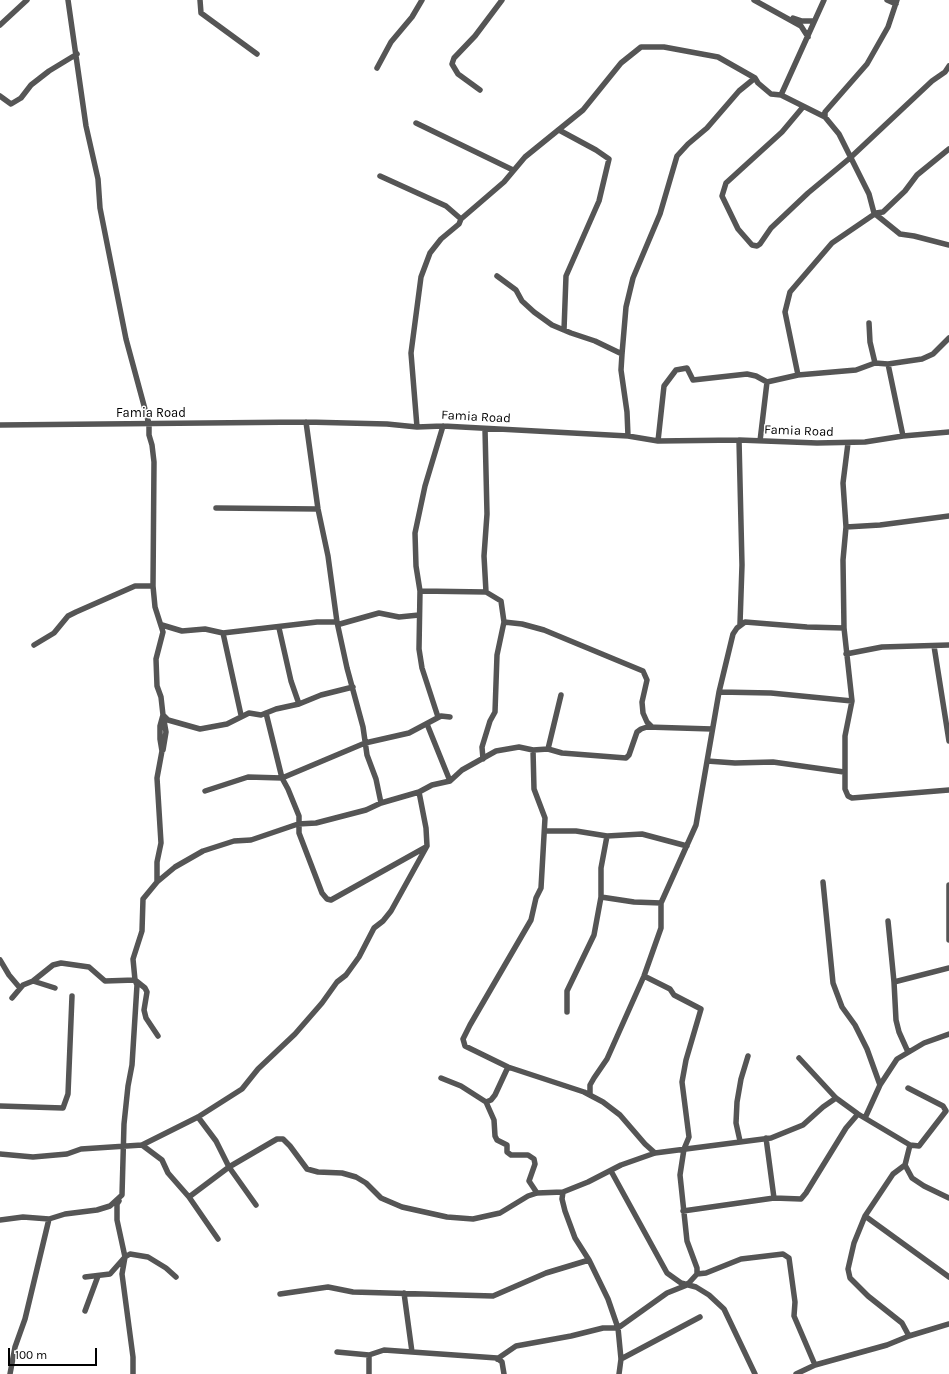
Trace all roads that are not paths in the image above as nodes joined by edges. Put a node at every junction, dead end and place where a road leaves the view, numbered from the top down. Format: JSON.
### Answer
{"nodes":[{"id":1,"x":27,"y":0,"type":"edge"},
{"id":2,"x":68,"y":0,"type":"edge"},
{"id":3,"x":200,"y":0,"type":"edge"},
{"id":4,"x":422,"y":0,"type":"edge"},
{"id":5,"x":502,"y":0,"type":"edge"},
{"id":6,"x":754,"y":0,"type":"edge"},
{"id":7,"x":824,"y":0,"type":"edge"},
{"id":8,"x":887,"y":0,"type":"edge"},
{"id":9,"x":897,"y":2,"type":"edge"},
{"id":10,"x":783,"y":15,"type":"junction"},
{"id":11,"x":814,"y":21,"type":"junction"},
{"id":12,"x":0,"y":25,"type":"edge"},
{"id":13,"x":808,"y":37,"type":"junction"},
{"id":14,"x":77,"y":54,"type":"junction"},
{"id":15,"x":258,"y":54,"type":"dead end"},
{"id":16,"x":949,"y":66,"type":"edge"},
{"id":17,"x":377,"y":68,"type":"dead end"},
{"id":18,"x":756,"y":78,"type":"junction"},
{"id":19,"x":480,"y":90,"type":"dead end"},
{"id":20,"x":780,"y":95,"type":"junction"},
{"id":21,"x":0,"y":96,"type":"edge"},
{"id":22,"x":803,"y":107,"type":"junction"},
{"id":23,"x":824,"y":117,"type":"junction"},
{"id":24,"x":416,"y":123,"type":"dead end"},
{"id":25,"x":559,"y":130,"type":"junction"},
{"id":26,"x":949,"y":149,"type":"edge"},
{"id":27,"x":850,"y":158,"type":"junction"},
{"id":28,"x":514,"y":170,"type":"junction"},
{"id":29,"x":380,"y":176,"type":"dead end"},
{"id":30,"x":876,"y":213,"type":"junction"},
{"id":31,"x":462,"y":219,"type":"junction"},
{"id":32,"x":949,"y":245,"type":"edge"},
{"id":33,"x":497,"y":276,"type":"dead end"},
{"id":34,"x":869,"y":323,"type":"dead end"},
{"id":35,"x":564,"y":330,"type":"junction"},
{"id":36,"x":949,"y":338,"type":"edge"},
{"id":37,"x":622,"y":354,"type":"junction"},
{"id":38,"x":875,"y":362,"type":"junction"},
{"id":39,"x":888,"y":364,"type":"junction"},
{"id":40,"x":798,"y":375,"type":"junction"},
{"id":41,"x":767,"y":382,"type":"junction"},
{"id":42,"x":306,"y":422,"type":"junction"},
{"id":43,"x":149,"y":424,"type":"junction"},
{"id":44,"x":0,"y":425,"type":"edge"},
{"id":45,"x":443,"y":426,"type":"junction"},
{"id":46,"x":417,"y":427,"type":"junction"},
{"id":47,"x":485,"y":429,"type":"junction"},
{"id":48,"x":949,"y":432,"type":"edge"},
{"id":49,"x":628,"y":436,"type":"junction"},
{"id":50,"x":903,"y":436,"type":"junction"},
{"id":51,"x":739,"y":440,"type":"junction"},
{"id":52,"x":658,"y":441,"type":"junction"},
{"id":53,"x":760,"y":441,"type":"junction"},
{"id":54,"x":848,"y":443,"type":"junction"},
{"id":55,"x":216,"y":508,"type":"dead end"},
{"id":56,"x":318,"y":509,"type":"junction"},
{"id":57,"x":949,"y":516,"type":"edge"},
{"id":58,"x":846,"y":527,"type":"junction"},
{"id":59,"x":153,"y":586,"type":"junction"},
{"id":60,"x":420,"y":591,"type":"junction"},
{"id":61,"x":486,"y":592,"type":"junction"},
{"id":62,"x":419,"y":615,"type":"junction"},
{"id":63,"x":337,"y":622,"type":"junction"},
{"id":64,"x":504,"y":622,"type":"junction"},
{"id":65,"x":740,"y":624,"type":"junction"},
{"id":66,"x":162,"y":625,"type":"junction"},
{"id":67,"x":279,"y":628,"type":"junction"},
{"id":68,"x":844,"y":628,"type":"junction"},
{"id":69,"x":223,"y":633,"type":"junction"},
{"id":70,"x":34,"y":645,"type":"dead end"},
{"id":71,"x":949,"y":645,"type":"edge"},
{"id":72,"x":934,"y":646,"type":"junction"},
{"id":73,"x":846,"y":654,"type":"junction"},
{"id":74,"x":353,"y":687,"type":"junction"},
{"id":75,"x":719,"y":692,"type":"junction"},
{"id":76,"x":561,"y":695,"type":"dead end"},
{"id":77,"x":852,"y":701,"type":"junction"},
{"id":78,"x":299,"y":704,"type":"junction"},
{"id":79,"x":266,"y":713,"type":"junction"},
{"id":80,"x":163,"y":715,"type":"junction"},
{"id":81,"x":241,"y":715,"type":"junction"},
{"id":82,"x":438,"y":717,"type":"junction"},
{"id":83,"x":450,"y":717,"type":"dead end"},
{"id":84,"x":427,"y":724,"type":"junction"},
{"id":85,"x":652,"y":727,"type":"junction"},
{"id":86,"x":712,"y":729,"type":"junction"},
{"id":87,"x":949,"y":740,"type":"edge"},
{"id":88,"x":365,"y":743,"type":"junction"},
{"id":89,"x":548,"y":749,"type":"junction"},
{"id":90,"x":533,"y":750,"type":"junction"},
{"id":91,"x":483,"y":759,"type":"junction"},
{"id":92,"x":707,"y":761,"type":"junction"},
{"id":93,"x":844,"y":772,"type":"junction"},
{"id":94,"x":282,"y":778,"type":"junction"},
{"id":95,"x":450,"y":781,"type":"junction"},
{"id":96,"x":949,"y":790,"type":"edge"},
{"id":97,"x":205,"y":791,"type":"dead end"},
{"id":98,"x":419,"y":792,"type":"junction"},
{"id":99,"x":381,"y":803,"type":"junction"},
{"id":100,"x":298,"y":824,"type":"junction"},
{"id":101,"x":545,"y":831,"type":"junction"},
{"id":102,"x":608,"y":836,"type":"junction"},
{"id":103,"x":427,"y":846,"type":"junction"},
{"id":104,"x":687,"y":846,"type":"junction"},
{"id":105,"x":157,"y":882,"type":"junction"},
{"id":106,"x":823,"y":882,"type":"dead end"},
{"id":107,"x":949,"y":885,"type":"edge"},
{"id":108,"x":601,"y":897,"type":"junction"},
{"id":109,"x":661,"y":903,"type":"junction"},
{"id":110,"x":888,"y":921,"type":"dead end"},
{"id":111,"x":949,"y":940,"type":"edge"},
{"id":112,"x":0,"y":960,"type":"edge"},
{"id":113,"x":949,"y":968,"type":"edge"},
{"id":114,"x":644,"y":976,"type":"junction"},
{"id":115,"x":33,"y":980,"type":"junction"},
{"id":116,"x":135,"y":980,"type":"junction"},
{"id":117,"x":894,"y":982,"type":"junction"},
{"id":118,"x":20,"y":988,"type":"junction"},
{"id":119,"x":55,"y":988,"type":"dead end"},
{"id":120,"x":72,"y":996,"type":"dead end"},
{"id":121,"x":12,"y":998,"type":"dead end"},
{"id":122,"x":567,"y":1012,"type":"dead end"},
{"id":123,"x":949,"y":1034,"type":"edge"},
{"id":124,"x":158,"y":1036,"type":"dead end"},
{"id":125,"x":908,"y":1052,"type":"junction"},
{"id":126,"x":748,"y":1056,"type":"dead end"},
{"id":127,"x":799,"y":1058,"type":"dead end"},
{"id":128,"x":508,"y":1067,"type":"junction"},
{"id":129,"x":440,"y":1078,"type":"dead end"},
{"id":130,"x":880,"y":1085,"type":"junction"},
{"id":131,"x":908,"y":1088,"type":"dead end"},
{"id":132,"x":590,"y":1095,"type":"junction"},
{"id":133,"x":836,"y":1098,"type":"junction"},
{"id":134,"x":486,"y":1102,"type":"junction"},
{"id":135,"x":0,"y":1106,"type":"edge"},
{"id":136,"x":948,"y":1112,"type":"edge"},
{"id":137,"x":858,"y":1114,"type":"junction"},
{"id":138,"x":198,"y":1117,"type":"junction"},
{"id":139,"x":865,"y":1118,"type":"junction"},
{"id":140,"x":766,"y":1138,"type":"junction"},
{"id":141,"x":740,"y":1141,"type":"junction"},
{"id":142,"x":142,"y":1145,"type":"junction"},
{"id":143,"x":910,"y":1145,"type":"junction"},
{"id":144,"x":124,"y":1146,"type":"junction"},
{"id":145,"x":684,"y":1149,"type":"junction"},
{"id":146,"x":654,"y":1153,"type":"junction"},
{"id":147,"x":0,"y":1154,"type":"edge"},
{"id":148,"x":905,"y":1165,"type":"junction"},
{"id":149,"x":229,"y":1167,"type":"junction"},
{"id":150,"x":611,"y":1171,"type":"junction"},
{"id":151,"x":563,"y":1192,"type":"junction"},
{"id":152,"x":537,"y":1193,"type":"junction"},
{"id":153,"x":122,"y":1195,"type":"junction"},
{"id":154,"x":189,"y":1198,"type":"junction"},
{"id":155,"x":774,"y":1198,"type":"junction"},
{"id":156,"x":949,"y":1198,"type":"edge"},
{"id":157,"x":256,"y":1205,"type":"dead end"},
{"id":158,"x":683,"y":1211,"type":"junction"},
{"id":159,"x":865,"y":1216,"type":"junction"},
{"id":160,"x":0,"y":1220,"type":"edge"},
{"id":161,"x":49,"y":1220,"type":"junction"},
{"id":162,"x":218,"y":1239,"type":"dead end"},
{"id":163,"x":125,"y":1257,"type":"junction"},
{"id":164,"x":589,"y":1260,"type":"junction"},
{"id":165,"x":697,"y":1274,"type":"junction"},
{"id":166,"x":98,"y":1276,"type":"junction"},
{"id":167,"x":85,"y":1277,"type":"dead end"},
{"id":168,"x":176,"y":1277,"type":"dead end"},
{"id":169,"x":949,"y":1277,"type":"edge"},
{"id":170,"x":687,"y":1285,"type":"junction"},
{"id":171,"x":404,"y":1293,"type":"junction"},
{"id":172,"x":280,"y":1294,"type":"dead end"},
{"id":173,"x":85,"y":1311,"type":"dead end"},
{"id":174,"x":700,"y":1316,"type":"dead end"},
{"id":175,"x":949,"y":1324,"type":"edge"},
{"id":176,"x":618,"y":1328,"type":"junction"},
{"id":177,"x":910,"y":1336,"type":"junction"},
{"id":178,"x":337,"y":1352,"type":"dead end"},
{"id":179,"x":412,"y":1352,"type":"junction"},
{"id":180,"x":369,"y":1355,"type":"junction"},
{"id":181,"x":498,"y":1359,"type":"junction"},
{"id":182,"x":621,"y":1359,"type":"junction"},
{"id":183,"x":815,"y":1364,"type":"junction"},
{"id":184,"x":10,"y":1374,"type":"edge"},
{"id":185,"x":133,"y":1374,"type":"edge"},
{"id":186,"x":369,"y":1374,"type":"edge"},
{"id":187,"x":504,"y":1374,"type":"edge"},
{"id":188,"x":619,"y":1374,"type":"edge"},
{"id":189,"x":755,"y":1374,"type":"edge"},
{"id":190,"x":796,"y":1374,"type":"edge"}],
"edges":[{"from":1,"to":12,"type":"street"},
{"from":2,"to":14,"type":"street"},
{"from":3,"to":15,"type":"street"},
{"from":4,"to":17,"type":"street"},
{"from":5,"to":19,"type":"street"},
{"from":6,"to":10,"type":"street"},
{"from":7,"to":11,"type":"street"},
{"from":8,"to":9,"type":"street"},
{"from":9,"to":23,"type":"street"},
{"from":10,"to":11,"type":"street"},
{"from":10,"to":13,"type":"street"},
{"from":11,"to":13,"type":"street"},
{"from":13,"to":20,"type":"street"},
{"from":14,"to":21,"type":"street"},
{"from":14,"to":43,"type":"street"},
{"from":16,"to":27,"type":"street"},
{"from":18,"to":20,"type":"street"},
{"from":18,"to":25,"type":"street"},
{"from":18,"to":37,"type":"street"},
{"from":20,"to":22,"type":"street"},
{"from":22,"to":23,"type":"street"},
{"from":22,"to":27,"type":"street"},
{"from":23,"to":27,"type":"street"},
{"from":24,"to":28,"type":"street"},
{"from":25,"to":28,"type":"street"},
{"from":25,"to":35,"type":"street"},
{"from":26,"to":30,"type":"street"},
{"from":27,"to":30,"type":"street"},
{"from":28,"to":31,"type":"street"},
{"from":29,"to":31,"type":"street"},
{"from":30,"to":32,"type":"street"},
{"from":30,"to":40,"type":"street"},
{"from":31,"to":46,"type":"street"},
{"from":33,"to":35,"type":"street"},
{"from":34,"to":38,"type":"street"},
{"from":35,"to":37,"type":"street"},
{"from":36,"to":39,"type":"street"},
{"from":37,"to":49,"type":"street"},
{"from":38,"to":39,"type":"street"},
{"from":38,"to":40,"type":"street"},
{"from":39,"to":50,"type":"street"},
{"from":40,"to":41,"type":"street"},
{"from":41,"to":52,"type":"street"},
{"from":41,"to":53,"type":"street"},
{"from":42,"to":43,"type":"street","name":"Famia Road"},
{"from":42,"to":46,"type":"street","name":"Famia Road"},
{"from":42,"to":56,"type":"street"},
{"from":43,"to":44,"type":"street","name":"Famia Road"},
{"from":43,"to":59,"type":"street"},
{"from":45,"to":46,"type":"street","name":"Famia Road"},
{"from":45,"to":47,"type":"street","name":"Famia Road"},
{"from":45,"to":60,"type":"street"},
{"from":47,"to":49,"type":"street","name":"Famia Road"},
{"from":47,"to":61,"type":"street"},
{"from":48,"to":50,"type":"street","name":"Famia Road"},
{"from":49,"to":52,"type":"street","name":"Famia Road"},
{"from":50,"to":54,"type":"street","name":"Famia Road"},
{"from":51,"to":52,"type":"street","name":"Famia Road"},
{"from":51,"to":53,"type":"street","name":"Famia Road"},
{"from":51,"to":65,"type":"street"},
{"from":53,"to":54,"type":"street","name":"Famia Road"},
{"from":54,"to":58,"type":"street"},
{"from":55,"to":56,"type":"street"},
{"from":56,"to":63,"type":"street"},
{"from":57,"to":58,"type":"street"},
{"from":58,"to":68,"type":"street"},
{"from":59,"to":66,"type":"street"},
{"from":59,"to":70,"type":"street"},
{"from":60,"to":61,"type":"street"},
{"from":60,"to":62,"type":"street"},
{"from":61,"to":64,"type":"street"},
{"from":62,"to":63,"type":"street"},
{"from":62,"to":82,"type":"street"},
{"from":63,"to":67,"type":"street"},
{"from":63,"to":74,"type":"street"},
{"from":64,"to":85,"type":"street"},
{"from":64,"to":91,"type":"street"},
{"from":65,"to":68,"type":"street"},
{"from":65,"to":75,"type":"street"},
{"from":66,"to":69,"type":"street"},
{"from":66,"to":80,"type":"street"},
{"from":67,"to":69,"type":"street"},
{"from":67,"to":78,"type":"street"},
{"from":68,"to":73,"type":"street"},
{"from":69,"to":81,"type":"street"},
{"from":71,"to":72,"type":"street"},
{"from":72,"to":73,"type":"street"},
{"from":72,"to":87,"type":"street"},
{"from":73,"to":77,"type":"street"},
{"from":74,"to":78,"type":"street"},
{"from":74,"to":88,"type":"street"},
{"from":75,"to":77,"type":"street"},
{"from":75,"to":86,"type":"street"},
{"from":76,"to":89,"type":"street"},
{"from":77,"to":93,"type":"street"},
{"from":78,"to":79,"type":"street"},
{"from":79,"to":81,"type":"street"},
{"from":79,"to":94,"type":"street"},
{"from":80,"to":81,"type":"street"},
{"from":80,"to":105,"type":"street"},
{"from":82,"to":83,"type":"street"},
{"from":82,"to":84,"type":"street"},
{"from":84,"to":88,"type":"street"},
{"from":84,"to":95,"type":"street"},
{"from":85,"to":86,"type":"street"},
{"from":85,"to":89,"type":"street"},
{"from":86,"to":92,"type":"street"},
{"from":88,"to":94,"type":"street"},
{"from":88,"to":99,"type":"street"},
{"from":89,"to":90,"type":"street"},
{"from":90,"to":91,"type":"street"},
{"from":90,"to":101,"type":"street"},
{"from":91,"to":95,"type":"street"},
{"from":92,"to":93,"type":"street"},
{"from":92,"to":104,"type":"street"},
{"from":93,"to":96,"type":"street"},
{"from":94,"to":97,"type":"street"},
{"from":94,"to":100,"type":"street"},
{"from":95,"to":98,"type":"street"},
{"from":98,"to":99,"type":"street"},
{"from":98,"to":103,"type":"street"},
{"from":99,"to":100,"type":"street"},
{"from":100,"to":103,"type":"street"},
{"from":100,"to":105,"type":"street"},
{"from":101,"to":102,"type":"street"},
{"from":101,"to":128,"type":"street"},
{"from":102,"to":104,"type":"street"},
{"from":102,"to":108,"type":"street"},
{"from":103,"to":138,"type":"street"},
{"from":104,"to":109,"type":"street"},
{"from":105,"to":116,"type":"street"},
{"from":106,"to":130,"type":"street"},
{"from":107,"to":111,"type":"street"},
{"from":108,"to":109,"type":"street"},
{"from":108,"to":122,"type":"street"},
{"from":109,"to":114,"type":"street"},
{"from":110,"to":117,"type":"street"},
{"from":112,"to":118,"type":"street"},
{"from":113,"to":117,"type":"street"},
{"from":114,"to":132,"type":"street"},
{"from":114,"to":145,"type":"street"},
{"from":115,"to":116,"type":"street"},
{"from":115,"to":118,"type":"street"},
{"from":115,"to":119,"type":"street"},
{"from":116,"to":124,"type":"street"},
{"from":116,"to":144,"type":"street"},
{"from":117,"to":125,"type":"street"},
{"from":118,"to":121,"type":"street"},
{"from":120,"to":135,"type":"street"},
{"from":123,"to":125,"type":"street"},
{"from":125,"to":130,"type":"street"},
{"from":126,"to":141,"type":"street"},
{"from":127,"to":133,"type":"street"},
{"from":128,"to":132,"type":"street"},
{"from":128,"to":134,"type":"street"},
{"from":129,"to":134,"type":"street"},
{"from":130,"to":139,"type":"street"},
{"from":131,"to":136,"type":"street"},
{"from":132,"to":146,"type":"street"},
{"from":133,"to":137,"type":"street"},
{"from":133,"to":140,"type":"street"},
{"from":134,"to":152,"type":"street"},
{"from":136,"to":143,"type":"street"},
{"from":137,"to":139,"type":"street"},
{"from":137,"to":155,"type":"street"},
{"from":138,"to":142,"type":"street"},
{"from":138,"to":149,"type":"street"},
{"from":139,"to":143,"type":"street"},
{"from":140,"to":141,"type":"street"},
{"from":140,"to":155,"type":"street"},
{"from":141,"to":145,"type":"street"},
{"from":142,"to":144,"type":"street"},
{"from":142,"to":154,"type":"street"},
{"from":143,"to":148,"type":"street"},
{"from":144,"to":147,"type":"street"},
{"from":144,"to":153,"type":"street"},
{"from":145,"to":146,"type":"street"},
{"from":145,"to":158,"type":"street"},
{"from":146,"to":150,"type":"street"},
{"from":148,"to":156,"type":"street"},
{"from":148,"to":159,"type":"street"},
{"from":149,"to":152,"type":"street"},
{"from":149,"to":154,"type":"street"},
{"from":149,"to":157,"type":"street"},
{"from":150,"to":151,"type":"street"},
{"from":150,"to":170,"type":"street"},
{"from":151,"to":152,"type":"street"},
{"from":151,"to":164,"type":"street"},
{"from":153,"to":161,"type":"street"},
{"from":153,"to":163,"type":"street"},
{"from":154,"to":162,"type":"street"},
{"from":155,"to":158,"type":"street"},
{"from":158,"to":165,"type":"street"},
{"from":159,"to":169,"type":"street"},
{"from":159,"to":177,"type":"street"},
{"from":160,"to":161,"type":"street"},
{"from":161,"to":184,"type":"street"},
{"from":163,"to":166,"type":"street"},
{"from":163,"to":168,"type":"street"},
{"from":163,"to":185,"type":"street"},
{"from":164,"to":171,"type":"street"},
{"from":164,"to":176,"type":"street"},
{"from":165,"to":170,"type":"street"},
{"from":165,"to":183,"type":"street"},
{"from":166,"to":167,"type":"street"},
{"from":166,"to":173,"type":"street"},
{"from":170,"to":176,"type":"street"},
{"from":170,"to":189,"type":"street"},
{"from":171,"to":172,"type":"street"},
{"from":171,"to":179,"type":"street"},
{"from":174,"to":182,"type":"street"},
{"from":175,"to":177,"type":"street"},
{"from":176,"to":181,"type":"street"},
{"from":176,"to":182,"type":"street"},
{"from":177,"to":183,"type":"street"},
{"from":178,"to":180,"type":"street"},
{"from":179,"to":180,"type":"street"},
{"from":179,"to":181,"type":"street"},
{"from":180,"to":186,"type":"street"},
{"from":181,"to":187,"type":"street"},
{"from":182,"to":188,"type":"street"},
{"from":183,"to":190,"type":"street"}]}
